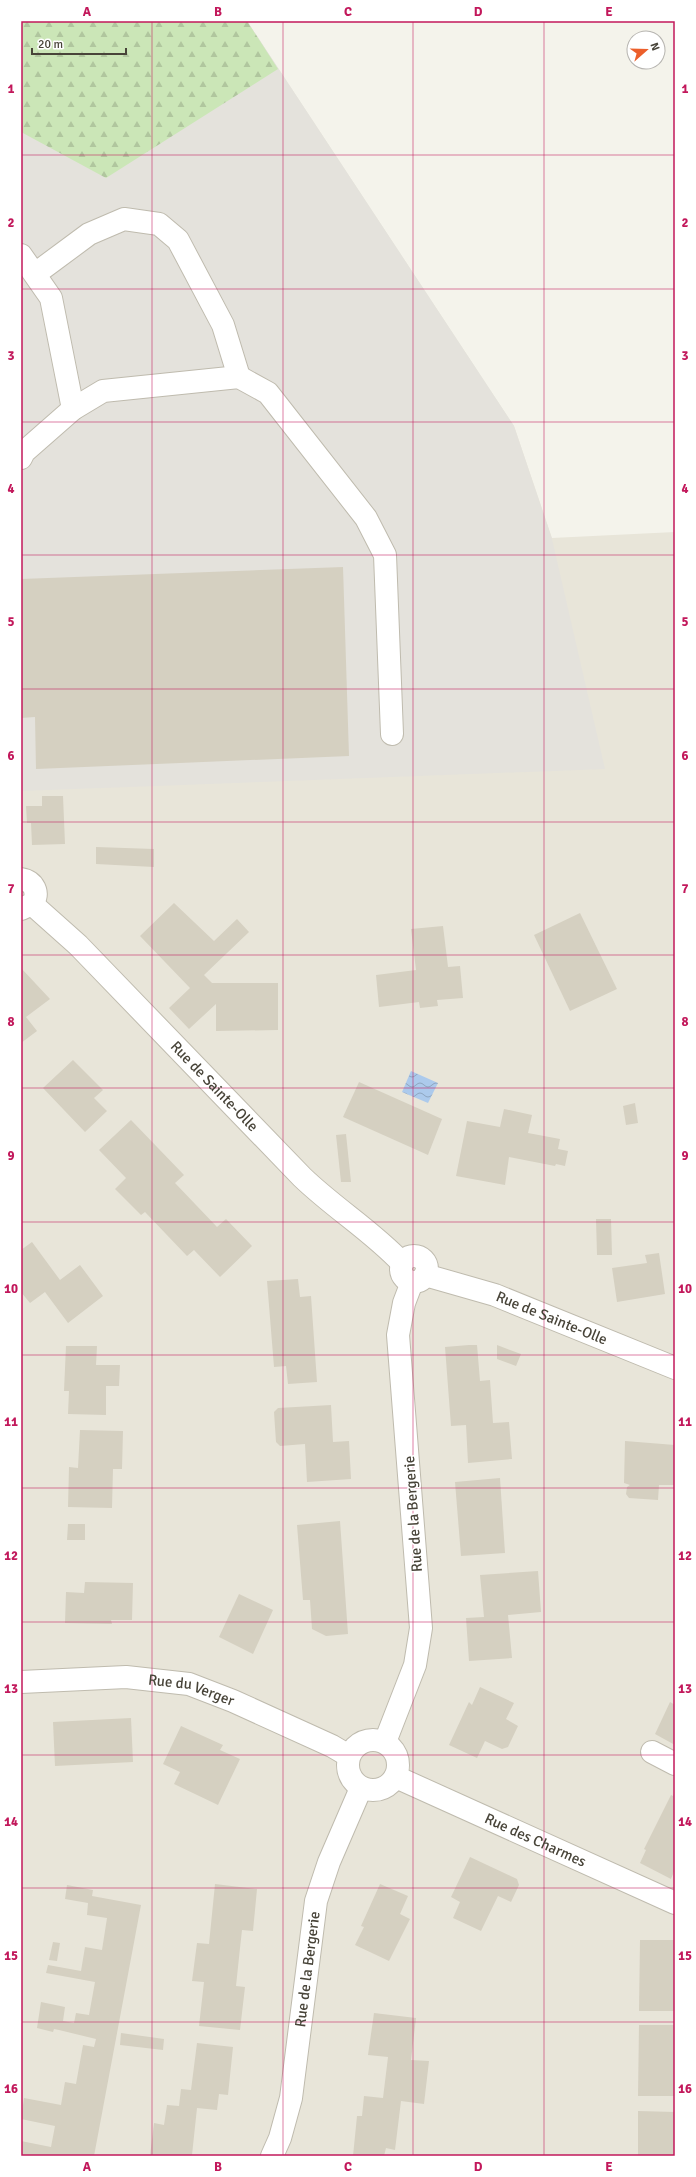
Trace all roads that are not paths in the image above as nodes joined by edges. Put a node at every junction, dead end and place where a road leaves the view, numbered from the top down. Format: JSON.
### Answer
{"nodes":[{"id":1,"x":21,"y":255,"type":"edge"},
{"id":2,"x":35,"y":274,"type":"junction"},
{"id":3,"x":239,"y":377,"type":"junction"},
{"id":4,"x":73,"y":409,"type":"junction"},
{"id":5,"x":22,"y":453,"type":"edge"},
{"id":6,"x":392,"y":734,"type":"dead end"},
{"id":7,"x":21,"y":879,"type":"edge"},
{"id":8,"x":27,"y":907,"type":"edge"},
{"id":9,"x":413,"y":1273,"type":"junction"},
{"id":10,"x":675,"y":1368,"type":"edge"},
{"id":11,"x":21,"y":1682,"type":"edge"},
{"id":12,"x":385,"y":1742,"type":"junction"},
{"id":13,"x":652,"y":1752,"type":"dead end"},
{"id":14,"x":349,"y":1756,"type":"junction"},
{"id":15,"x":675,"y":1764,"type":"edge"},
{"id":16,"x":396,"y":1777,"type":"junction"},
{"id":17,"x":361,"y":1788,"type":"junction"},
{"id":18,"x":675,"y":1903,"type":"edge"},
{"id":19,"x":272,"y":2156,"type":"edge"}],
"edges":[{"from":1,"to":2,"type":"street"},
{"from":2,"to":3,"type":"street"},
{"from":2,"to":4,"type":"street"},
{"from":3,"to":4,"type":"street"},
{"from":3,"to":6,"type":"street"},
{"from":4,"to":5,"type":"street"},
{"from":7,"to":8,"type":"street"},
{"from":8,"to":9,"type":"street","name":"Rue de Sainte-Olle"},
{"from":9,"to":10,"type":"street","name":"Rue de Sainte-Olle"},
{"from":9,"to":12,"type":"street","name":"Rue de la Bergerie"},
{"from":11,"to":14,"type":"street","name":"Rue du Verger"},
{"from":12,"to":14,"type":"street"},
{"from":12,"to":16,"type":"street"},
{"from":13,"to":15,"type":"street"},
{"from":14,"to":17,"type":"street"},
{"from":16,"to":17,"type":"street"},
{"from":16,"to":18,"type":"street","name":"Rue des Charmes"},
{"from":17,"to":19,"type":"street","name":"Rue de la Bergerie"}]}
